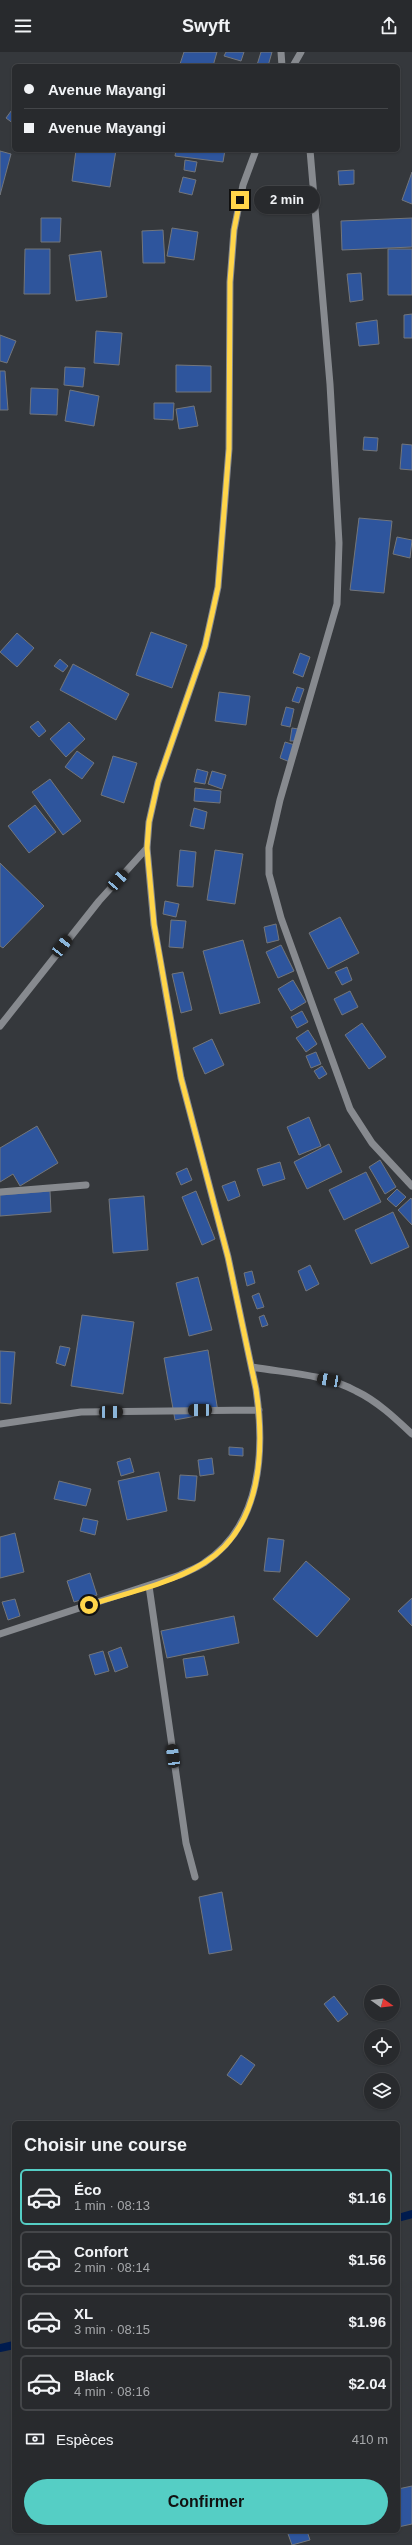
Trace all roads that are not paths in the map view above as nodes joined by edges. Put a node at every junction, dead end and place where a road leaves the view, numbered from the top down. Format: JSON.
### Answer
{"nodes":[{"id":1,"x":281,"y":52,"type":"edge"},
{"id":2,"x":301,"y":52,"type":"edge"},
{"id":3,"x":282,"y":64,"type":"edge"},
{"id":4,"x":294,"y":64,"type":"edge"},
{"id":5,"x":255,"y":152,"type":"edge"},
{"id":6,"x":310,"y":152,"type":"edge"},
{"id":7,"x":147,"y":848,"type":"junction"},
{"id":8,"x":0,"y":1026,"type":"edge"},
{"id":9,"x":86,"y":1185,"type":"dead end"},
{"id":10,"x":412,"y":1186,"type":"edge"},
{"id":11,"x":0,"y":1192,"type":"edge"},
{"id":12,"x":252,"y":1367,"type":"junction"},
{"id":13,"x":259,"y":1410,"type":"junction"},
{"id":14,"x":0,"y":1424,"type":"edge"},
{"id":15,"x":412,"y":1434,"type":"edge"},
{"id":16,"x":149,"y":1586,"type":"junction"},
{"id":17,"x":0,"y":1634,"type":"edge"},
{"id":18,"x":195,"y":1877,"type":"dead end"}],
"edges":[{"from":1,"to":3,"type":"street"},
{"from":2,"to":4,"type":"street"},
{"from":5,"to":7,"type":"street"},
{"from":6,"to":10,"type":"street"},
{"from":7,"to":8,"type":"street"},
{"from":7,"to":12,"type":"street"},
{"from":9,"to":11,"type":"street"},
{"from":12,"to":13,"type":"street"},
{"from":12,"to":15,"type":"street"},
{"from":13,"to":14,"type":"street"},
{"from":13,"to":16,"type":"street"},
{"from":16,"to":17,"type":"street"},
{"from":16,"to":18,"type":"street"}]}
